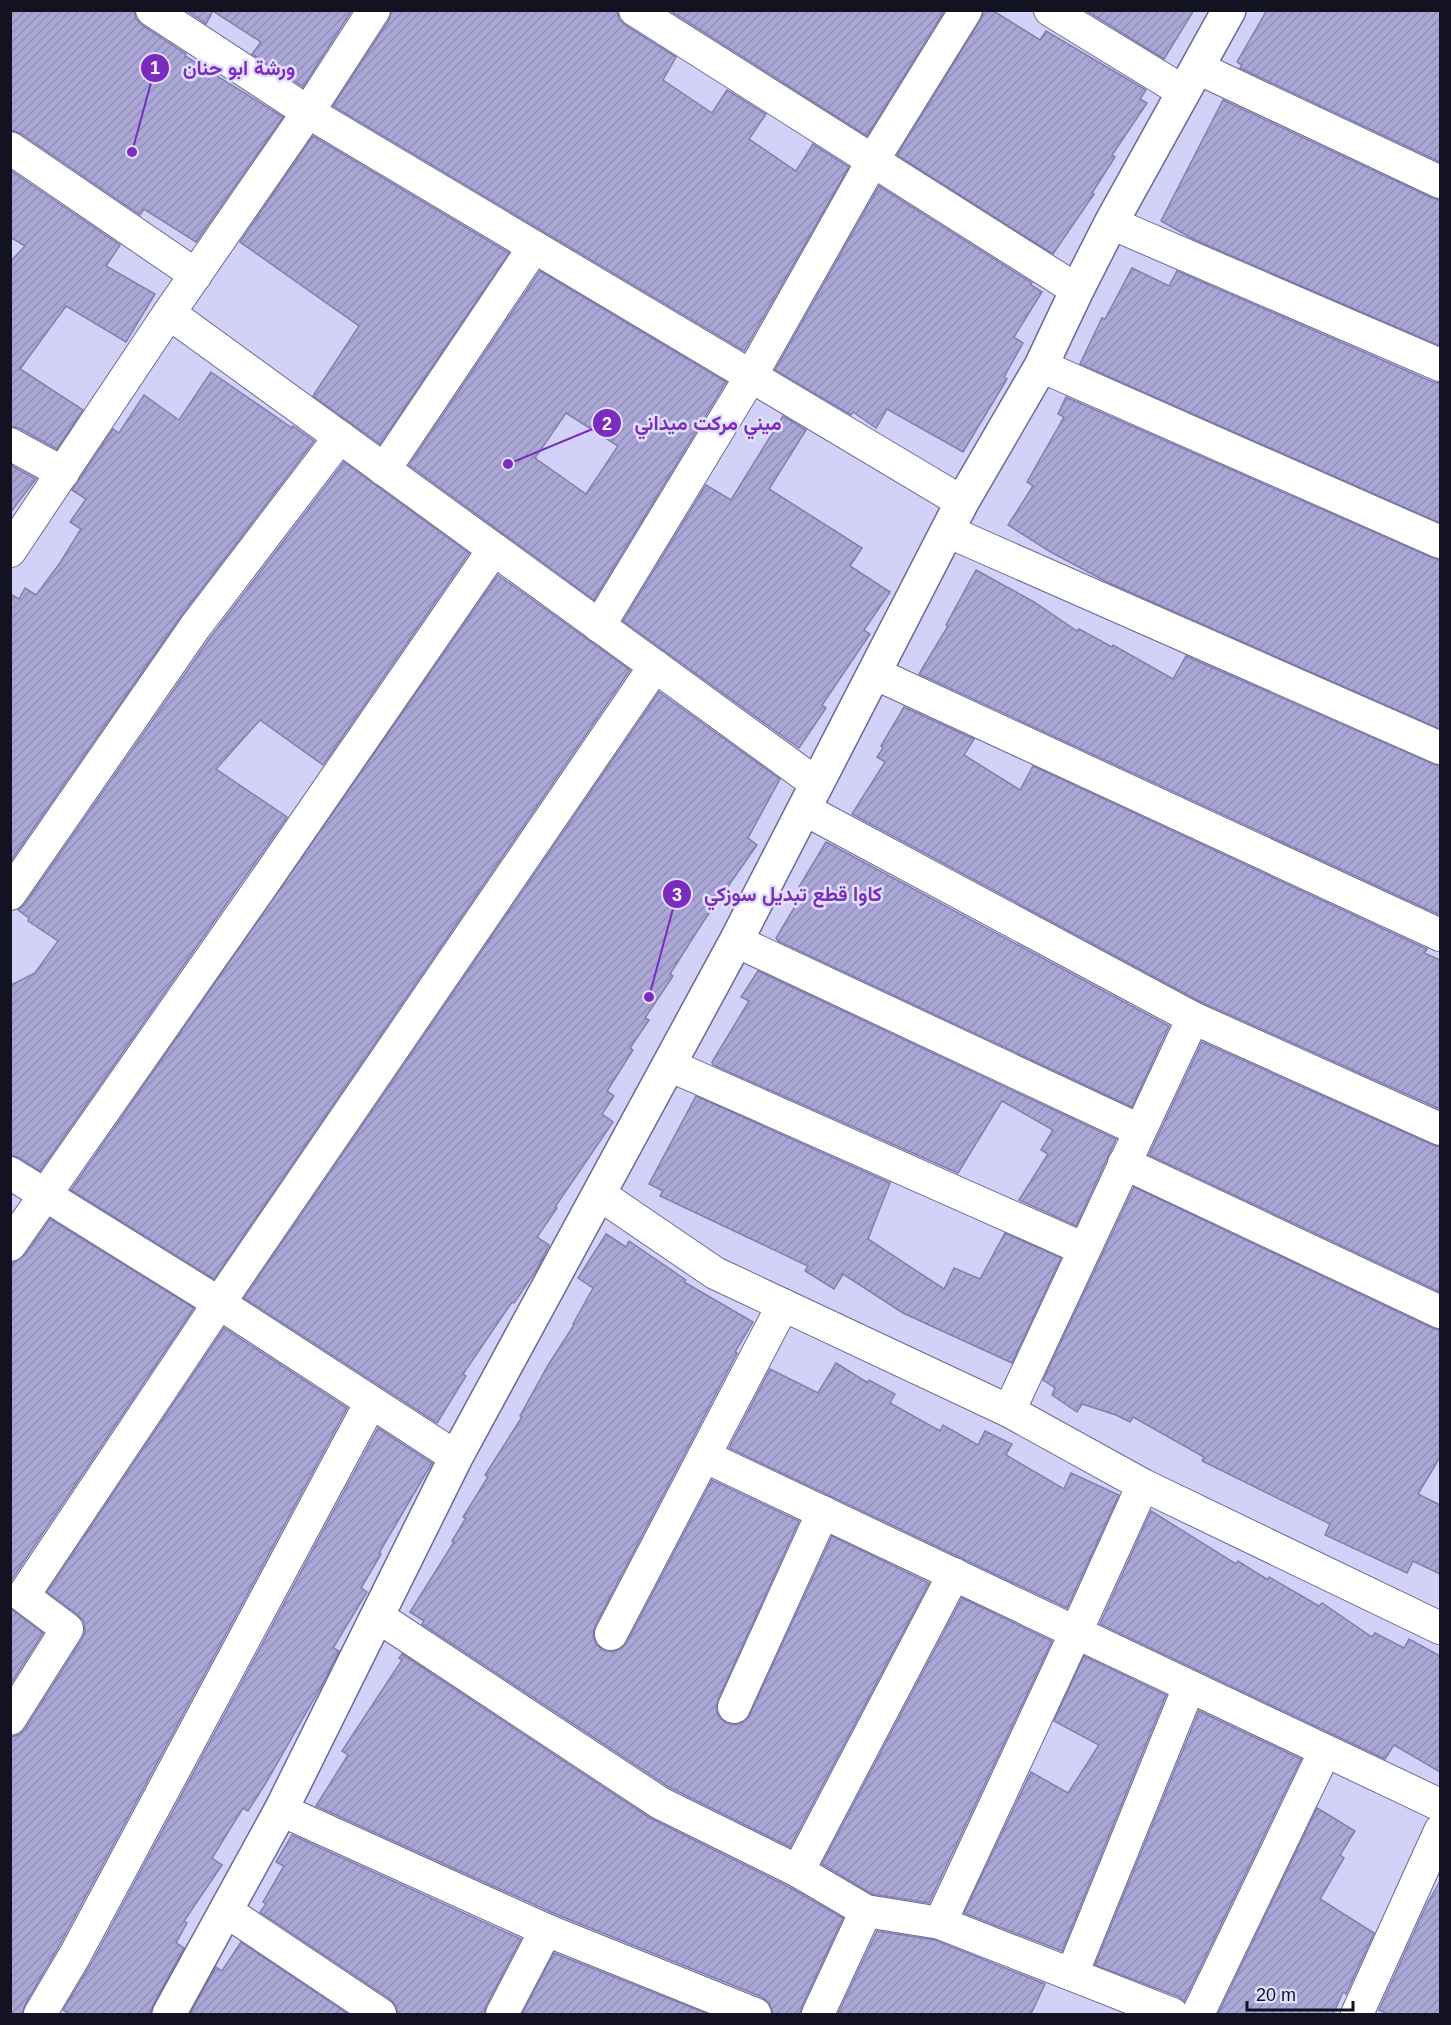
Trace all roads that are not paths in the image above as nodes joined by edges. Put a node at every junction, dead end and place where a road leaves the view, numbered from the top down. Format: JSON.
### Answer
{"nodes":[{"id":1,"x":152,"y":10,"type":"edge"},
{"id":2,"x":374,"y":10,"type":"edge"},
{"id":3,"x":635,"y":10,"type":"edge"},
{"id":4,"x":966,"y":10,"type":"edge"},
{"id":5,"x":1050,"y":10,"type":"edge"},
{"id":6,"x":1229,"y":10,"type":"edge"},
{"id":7,"x":1191,"y":80,"type":"junction"},
{"id":8,"x":308,"y":112,"type":"junction"},
{"id":9,"x":10,"y":148,"type":"edge"},
{"id":10,"x":873,"y":160,"type":"junction"},
{"id":11,"x":1440,"y":182,"type":"edge"},
{"id":12,"x":1111,"y":223,"type":"junction"},
{"id":13,"x":534,"y":247,"type":"junction"},
{"id":14,"x":196,"y":274,"type":"junction"},
{"id":15,"x":1077,"y":290,"type":"junction"},
{"id":16,"x":170,"y":313,"type":"junction"},
{"id":17,"x":1440,"y":365,"type":"edge"},
{"id":18,"x":1041,"y":366,"type":"junction"},
{"id":19,"x":751,"y":376,"type":"junction"},
{"id":20,"x":339,"y":437,"type":"junction"},
{"id":21,"x":10,"y":444,"type":"edge"},
{"id":22,"x":384,"y":470,"type":"junction"},
{"id":23,"x":63,"y":473,"type":"junction"},
{"id":24,"x":962,"y":502,"type":"junction"},
{"id":25,"x":947,"y":531,"type":"junction"},
{"id":26,"x":1440,"y":542,"type":"edge"},
{"id":27,"x":494,"y":549,"type":"junction"},
{"id":28,"x":10,"y":551,"type":"edge"},
{"id":29,"x":599,"y":626,"type":"junction"},
{"id":30,"x":655,"y":666,"type":"junction"},
{"id":31,"x":874,"y":673,"type":"junction"},
{"id":32,"x":1440,"y":748,"type":"edge"},
{"id":33,"x":810,"y":797,"type":"junction"},
{"id":34,"x":10,"y":894,"type":"edge"},
{"id":35,"x":1440,"y":935,"type":"edge"},
{"id":36,"x":736,"y":940,"type":"junction"},
{"id":37,"x":1193,"y":1018,"type":"junction"},
{"id":38,"x":669,"y":1065,"type":"junction"},
{"id":39,"x":1440,"y":1129,"type":"edge"},
{"id":40,"x":1139,"y":1130,"type":"junction"},
{"id":41,"x":1124,"y":1162,"type":"junction"},
{"id":42,"x":10,"y":1173,"type":"edge"},
{"id":43,"x":598,"y":1194,"type":"junction"},
{"id":44,"x":46,"y":1195,"type":"junction"},
{"id":45,"x":10,"y":1245,"type":"edge"},
{"id":46,"x":1084,"y":1249,"type":"junction"},
{"id":47,"x":219,"y":1303,"type":"junction"},
{"id":48,"x":783,"y":1305,"type":"junction"},
{"id":49,"x":1440,"y":1312,"type":"edge"},
{"id":50,"x":371,"y":1402,"type":"junction"},
{"id":51,"x":1009,"y":1412,"type":"junction"},
{"id":52,"x":704,"y":1456,"type":"junction"},
{"id":53,"x":456,"y":1457,"type":"junction"},
{"id":54,"x":1143,"y":1485,"type":"junction"},
{"id":55,"x":823,"y":1512,"type":"junction"},
{"id":56,"x":954,"y":1574,"type":"junction"},
{"id":57,"x":377,"y":1616,"type":"junction"},
{"id":58,"x":1440,"y":1628,"type":"edge"},
{"id":59,"x":1076,"y":1632,"type":"junction"},
{"id":60,"x":611,"y":1634,"type":"dead end"},
{"id":61,"x":1189,"y":1687,"type":"junction"},
{"id":62,"x":734,"y":1707,"type":"dead end"},
{"id":63,"x":10,"y":1719,"type":"edge"},
{"id":64,"x":1325,"y":1751,"type":"junction"},
{"id":65,"x":1440,"y":1805,"type":"edge"},
{"id":66,"x":281,"y":1810,"type":"junction"},
{"id":67,"x":1440,"y":1832,"type":"edge"},
{"id":68,"x":798,"y":1871,"type":"junction"},
{"id":69,"x":226,"y":1911,"type":"junction"},
{"id":70,"x":866,"y":1911,"type":"junction"},
{"id":71,"x":940,"y":1923,"type":"junction"},
{"id":72,"x":546,"y":1930,"type":"junction"},
{"id":73,"x":1072,"y":1974,"type":"junction"},
{"id":74,"x":1124,"y":2006,"type":"edge"},
{"id":75,"x":40,"y":2014,"type":"edge"},
{"id":76,"x":169,"y":2014,"type":"edge"},
{"id":77,"x":380,"y":2014,"type":"edge"},
{"id":78,"x":502,"y":2014,"type":"edge"},
{"id":79,"x":754,"y":2014,"type":"edge"},
{"id":80,"x":818,"y":2014,"type":"edge"},
{"id":81,"x":1172,"y":2014,"type":"edge"},
{"id":82,"x":1198,"y":2014,"type":"edge"},
{"id":83,"x":1357,"y":2014,"type":"edge"}],
"edges":[{"from":1,"to":8,"type":"street"},
{"from":2,"to":8,"type":"street"},
{"from":3,"to":10,"type":"street"},
{"from":4,"to":10,"type":"street"},
{"from":5,"to":7,"type":"street"},
{"from":6,"to":7,"type":"street"},
{"from":7,"to":11,"type":"street"},
{"from":7,"to":12,"type":"street"},
{"from":8,"to":13,"type":"street"},
{"from":8,"to":14,"type":"street"},
{"from":9,"to":14,"type":"street"},
{"from":10,"to":15,"type":"street"},
{"from":10,"to":19,"type":"street"},
{"from":12,"to":15,"type":"street"},
{"from":12,"to":17,"type":"street"},
{"from":13,"to":19,"type":"street"},
{"from":13,"to":22,"type":"street"},
{"from":14,"to":16,"type":"street"},
{"from":15,"to":18,"type":"street"},
{"from":16,"to":20,"type":"street"},
{"from":16,"to":23,"type":"street"},
{"from":18,"to":24,"type":"street"},
{"from":18,"to":26,"type":"street"},
{"from":19,"to":24,"type":"street"},
{"from":19,"to":29,"type":"street"},
{"from":20,"to":22,"type":"street"},
{"from":20,"to":34,"type":"street"},
{"from":21,"to":23,"type":"street"},
{"from":22,"to":27,"type":"street"},
{"from":23,"to":28,"type":"street"},
{"from":24,"to":25,"type":"street"},
{"from":25,"to":31,"type":"street"},
{"from":25,"to":32,"type":"street"},
{"from":27,"to":29,"type":"street"},
{"from":27,"to":44,"type":"street"},
{"from":29,"to":30,"type":"street"},
{"from":30,"to":33,"type":"street"},
{"from":30,"to":47,"type":"street"},
{"from":31,"to":33,"type":"street"},
{"from":31,"to":35,"type":"street"},
{"from":33,"to":36,"type":"street"},
{"from":33,"to":37,"type":"street"},
{"from":36,"to":38,"type":"street"},
{"from":36,"to":40,"type":"street"},
{"from":37,"to":39,"type":"street"},
{"from":37,"to":40,"type":"street"},
{"from":38,"to":43,"type":"street"},
{"from":38,"to":46,"type":"street"},
{"from":40,"to":41,"type":"street"},
{"from":41,"to":46,"type":"street"},
{"from":41,"to":49,"type":"street"},
{"from":42,"to":44,"type":"street"},
{"from":43,"to":48,"type":"street"},
{"from":43,"to":53,"type":"street"},
{"from":44,"to":45,"type":"street"},
{"from":44,"to":47,"type":"street"},
{"from":46,"to":51,"type":"street"},
{"from":47,"to":50,"type":"street"},
{"from":47,"to":63,"type":"street"},
{"from":48,"to":51,"type":"street"},
{"from":48,"to":52,"type":"street"},
{"from":50,"to":53,"type":"street"},
{"from":50,"to":75,"type":"street"},
{"from":51,"to":54,"type":"street"},
{"from":52,"to":55,"type":"street"},
{"from":52,"to":60,"type":"street"},
{"from":53,"to":57,"type":"street"},
{"from":54,"to":58,"type":"street"},
{"from":54,"to":59,"type":"street"},
{"from":55,"to":56,"type":"street"},
{"from":55,"to":62,"type":"street"},
{"from":56,"to":59,"type":"street"},
{"from":56,"to":68,"type":"street"},
{"from":57,"to":66,"type":"street"},
{"from":57,"to":68,"type":"street"},
{"from":59,"to":61,"type":"street"},
{"from":59,"to":71,"type":"street"},
{"from":61,"to":64,"type":"street"},
{"from":61,"to":73,"type":"street"},
{"from":64,"to":65,"type":"street"},
{"from":64,"to":82,"type":"street"},
{"from":66,"to":69,"type":"street"},
{"from":66,"to":72,"type":"street"},
{"from":67,"to":83,"type":"street"},
{"from":68,"to":70,"type":"street"},
{"from":69,"to":76,"type":"street"},
{"from":69,"to":77,"type":"street"},
{"from":70,"to":71,"type":"street"},
{"from":70,"to":80,"type":"street"},
{"from":71,"to":73,"type":"street"},
{"from":72,"to":78,"type":"street"},
{"from":72,"to":79,"type":"street"},
{"from":73,"to":74,"type":"street"},
{"from":74,"to":81,"type":"street"}]}
